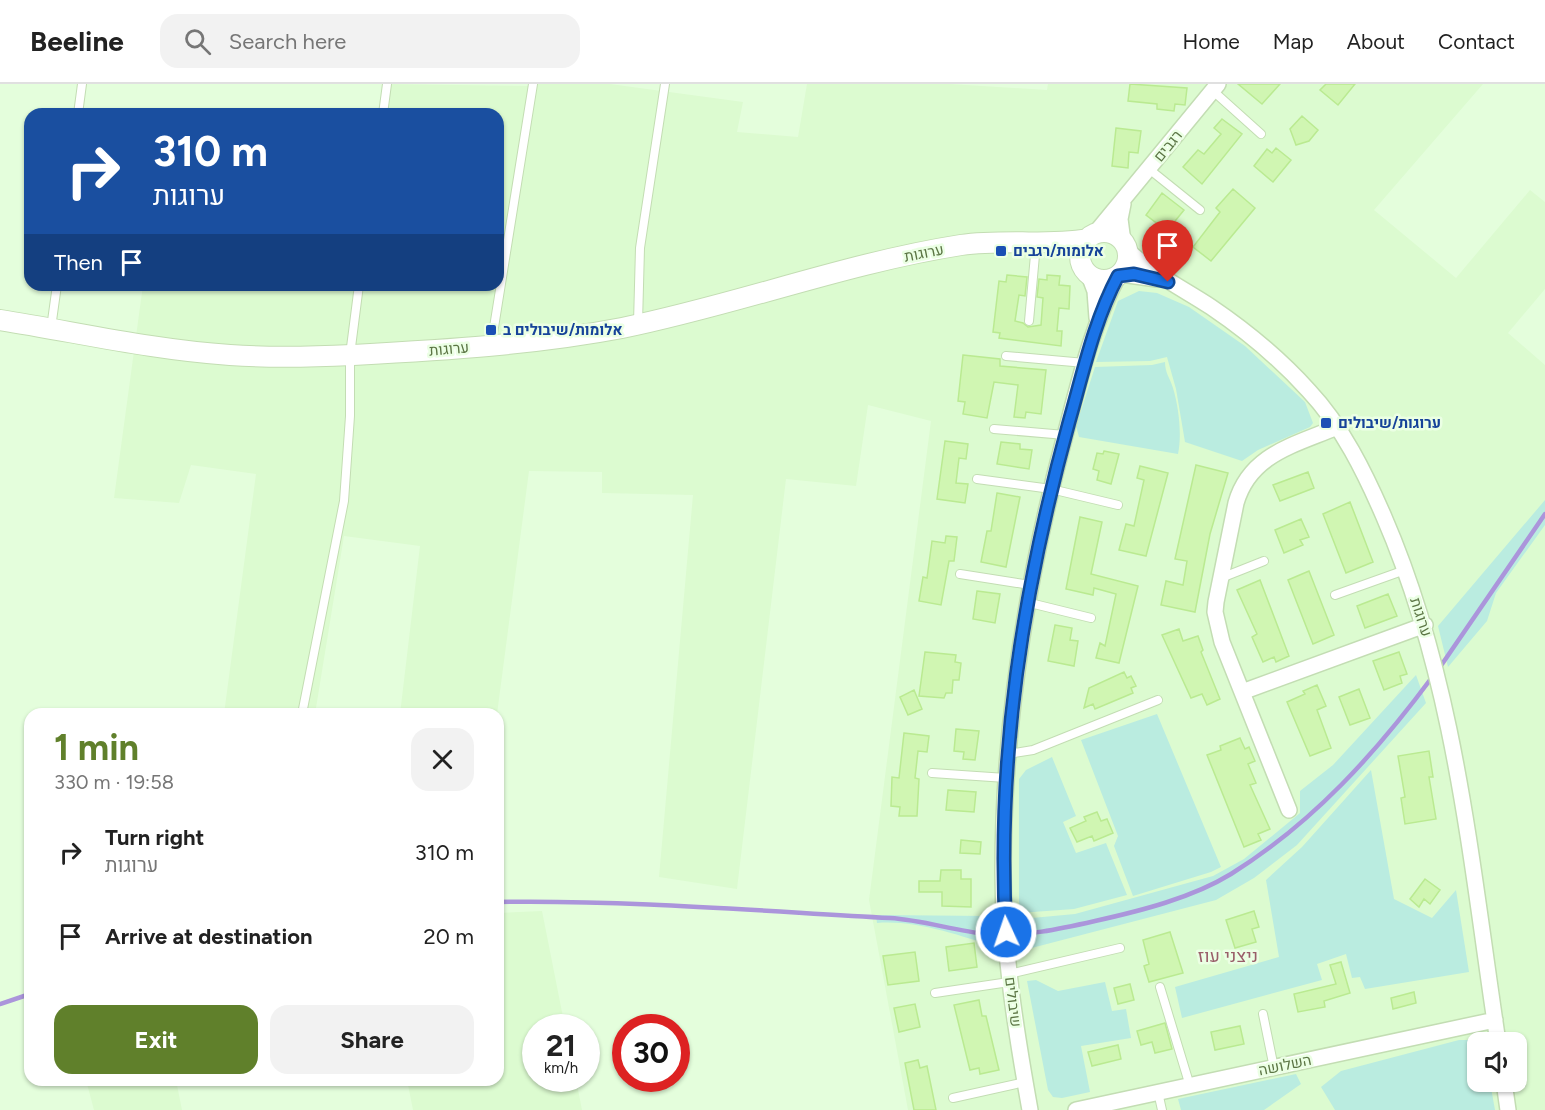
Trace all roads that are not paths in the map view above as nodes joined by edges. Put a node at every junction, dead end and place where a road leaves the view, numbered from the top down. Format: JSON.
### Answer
{"nodes":[{"id":1,"x":82,"y":84,"type":"edge"},
{"id":2,"x":387,"y":84,"type":"edge"},
{"id":3,"x":533,"y":84,"type":"edge"},
{"id":4,"x":665,"y":84,"type":"edge"},
{"id":5,"x":1214,"y":86,"type":"edge"},
{"id":6,"x":79,"y":108,"type":"edge"},
{"id":7,"x":384,"y":108,"type":"edge"},
{"id":8,"x":1261,"y":134,"type":"dead end"},
{"id":9,"x":1149,"y":169,"type":"junction"},
{"id":10,"x":1124,"y":201,"type":"junction"},
{"id":11,"x":1200,"y":210,"type":"dead end"},
{"id":12,"x":1090,"y":237,"type":"junction"},
{"id":13,"x":1034,"y":244,"type":"junction"},
{"id":14,"x":1125,"y":246,"type":"junction"},
{"id":15,"x":504,"y":265,"type":"edge"},
{"id":16,"x":1086,"y":271,"type":"junction"},
{"id":17,"x":1119,"y":275,"type":"junction"},
{"id":18,"x":1168,"y":282,"type":"junction"},
{"id":19,"x":56,"y":291,"type":"edge"},
{"id":20,"x":359,"y":291,"type":"edge"},
{"id":21,"x":500,"y":291,"type":"edge"},
{"id":22,"x":0,"y":320,"type":"edge"},
{"id":23,"x":1029,"y":321,"type":"dead end"},
{"id":24,"x":638,"y":324,"type":"junction"},
{"id":25,"x":1097,"y":327,"type":"junction"},
{"id":26,"x":51,"y":328,"type":"junction"},
{"id":27,"x":491,"y":346,"type":"junction"},
{"id":28,"x":350,"y":355,"type":"junction"},
{"id":29,"x":1006,"y":356,"type":"dead end"},
{"id":30,"x":1086,"y":363,"type":"junction"},
{"id":31,"x":1337,"y":427,"type":"junction"},
{"id":32,"x":994,"y":429,"type":"dead end"},
{"id":33,"x":1065,"y":435,"type":"junction"},
{"id":34,"x":977,"y":479,"type":"dead end"},
{"id":35,"x":1051,"y":489,"type":"junction"},
{"id":36,"x":1118,"y":505,"type":"dead end"},
{"id":37,"x":1264,"y":561,"type":"dead end"},
{"id":38,"x":1405,"y":570,"type":"junction"},
{"id":39,"x":960,"y":574,"type":"dead end"},
{"id":40,"x":1221,"y":578,"type":"junction"},
{"id":41,"x":1030,"y":585,"type":"junction"},
{"id":42,"x":1335,"y":595,"type":"dead end"},
{"id":43,"x":1026,"y":602,"type":"junction"},
{"id":44,"x":1091,"y":618,"type":"dead end"},
{"id":45,"x":1425,"y":625,"type":"junction"},
{"id":46,"x":1242,"y":692,"type":"junction"},
{"id":47,"x":1158,"y":700,"type":"dead end"},
{"id":48,"x":303,"y":708,"type":"edge"},
{"id":49,"x":1008,"y":754,"type":"junction"},
{"id":50,"x":932,"y":773,"type":"dead end"},
{"id":51,"x":1006,"y":778,"type":"junction"},
{"id":52,"x":1289,"y":810,"type":"dead end"},
{"id":53,"x":1120,"y":948,"type":"dead end"},
{"id":54,"x":1009,"y":978,"type":"junction"},
{"id":55,"x":1160,"y":987,"type":"dead end"},
{"id":56,"x":935,"y":993,"type":"dead end"},
{"id":57,"x":1263,"y":1014,"type":"dead end"},
{"id":58,"x":1494,"y":1020,"type":"junction"},
{"id":59,"x":1496,"y":1032,"type":"edge"},
{"id":60,"x":1274,"y":1068,"type":"junction"},
{"id":61,"x":1025,"y":1082,"type":"junction"},
{"id":62,"x":1190,"y":1086,"type":"junction"},
{"id":63,"x":1158,"y":1092,"type":"junction"},
{"id":64,"x":1505,"y":1092,"type":"edge"},
{"id":65,"x":953,"y":1098,"type":"dead end"},
{"id":66,"x":1030,"y":1110,"type":"edge"},
{"id":67,"x":1076,"y":1110,"type":"edge"},
{"id":68,"x":1162,"y":1110,"type":"edge"},
{"id":69,"x":1508,"y":1110,"type":"edge"}],
"edges":[{"from":1,"to":6,"type":"lane"},
{"from":2,"to":7,"type":"lane"},
{"from":3,"to":15,"type":"lane"},
{"from":4,"to":24,"type":"lane"},
{"from":5,"to":8,"type":"lane"},
{"from":5,"to":9,"type":"street","name":"רגבים"},
{"from":9,"to":10,"type":"street","name":"רגבים"},
{"from":9,"to":11,"type":"lane"},
{"from":10,"to":12,"type":"street","name":"רגבים"},
{"from":10,"to":14,"type":"street"},
{"from":12,"to":13,"type":"street","name":"ערוגות"},
{"from":12,"to":14,"type":"street"},
{"from":12,"to":16,"type":"street"},
{"from":13,"to":16,"type":"street","name":"ערוגות"},
{"from":13,"to":23,"type":"lane"},
{"from":13,"to":24,"type":"street","name":"ערוגות"},
{"from":14,"to":17,"type":"street"},
{"from":14,"to":18,"type":"street","name":"ערוגות"},
{"from":16,"to":17,"type":"street"},
{"from":16,"to":25,"type":"street","name":"שיבולים"},
{"from":17,"to":18,"type":"street","name":"ערוגות"},
{"from":17,"to":25,"type":"street","name":"שיבולים"},
{"from":18,"to":31,"type":"street","name":"ערוגות"},
{"from":19,"to":26,"type":"lane"},
{"from":20,"to":28,"type":"lane"},
{"from":21,"to":27,"type":"lane"},
{"from":22,"to":26,"type":"street","name":"ערוגות"},
{"from":24,"to":27,"type":"street","name":"ערוגות"},
{"from":25,"to":30,"type":"street","name":"שיבולים"},
{"from":26,"to":28,"type":"street","name":"ערוגות"},
{"from":27,"to":28,"type":"street","name":"ערוגות"},
{"from":28,"to":48,"type":"lane"},
{"from":29,"to":30,"type":"lane"},
{"from":30,"to":33,"type":"street","name":"שיבולים"},
{"from":31,"to":38,"type":"street","name":"ערוגות"},
{"from":31,"to":40,"type":"street"},
{"from":32,"to":33,"type":"lane"},
{"from":33,"to":35,"type":"street","name":"שיבולים"},
{"from":34,"to":35,"type":"lane"},
{"from":35,"to":36,"type":"lane"},
{"from":35,"to":41,"type":"street","name":"שיבולים"},
{"from":37,"to":40,"type":"lane"},
{"from":38,"to":42,"type":"lane"},
{"from":38,"to":45,"type":"street","name":"ערוגות"},
{"from":39,"to":41,"type":"lane"},
{"from":40,"to":46,"type":"street"},
{"from":41,"to":43,"type":"street","name":"שיבולים"},
{"from":43,"to":44,"type":"lane"},
{"from":43,"to":49,"type":"street","name":"שיבולים"},
{"from":45,"to":46,"type":"street"},
{"from":45,"to":58,"type":"street","name":"ערוגות"},
{"from":46,"to":52,"type":"street"},
{"from":47,"to":49,"type":"lane"},
{"from":49,"to":51,"type":"street","name":"שיבולים"},
{"from":50,"to":51,"type":"lane"},
{"from":51,"to":54,"type":"street","name":"שיבולים"},
{"from":53,"to":54,"type":"lane"},
{"from":54,"to":56,"type":"lane"},
{"from":54,"to":61,"type":"street","name":"שיבולים"},
{"from":55,"to":62,"type":"lane"},
{"from":57,"to":60,"type":"lane"},
{"from":58,"to":59,"type":"street","name":"ערוגות"},
{"from":58,"to":60,"type":"street","name":"השלושה"},
{"from":60,"to":62,"type":"street","name":"השלושה"},
{"from":61,"to":65,"type":"lane"},
{"from":61,"to":66,"type":"street","name":"שיבולים"},
{"from":62,"to":63,"type":"street","name":"השלושה"},
{"from":63,"to":67,"type":"street","name":"השלושה"},
{"from":63,"to":68,"type":"lane"},
{"from":64,"to":69,"type":"street"}]}
